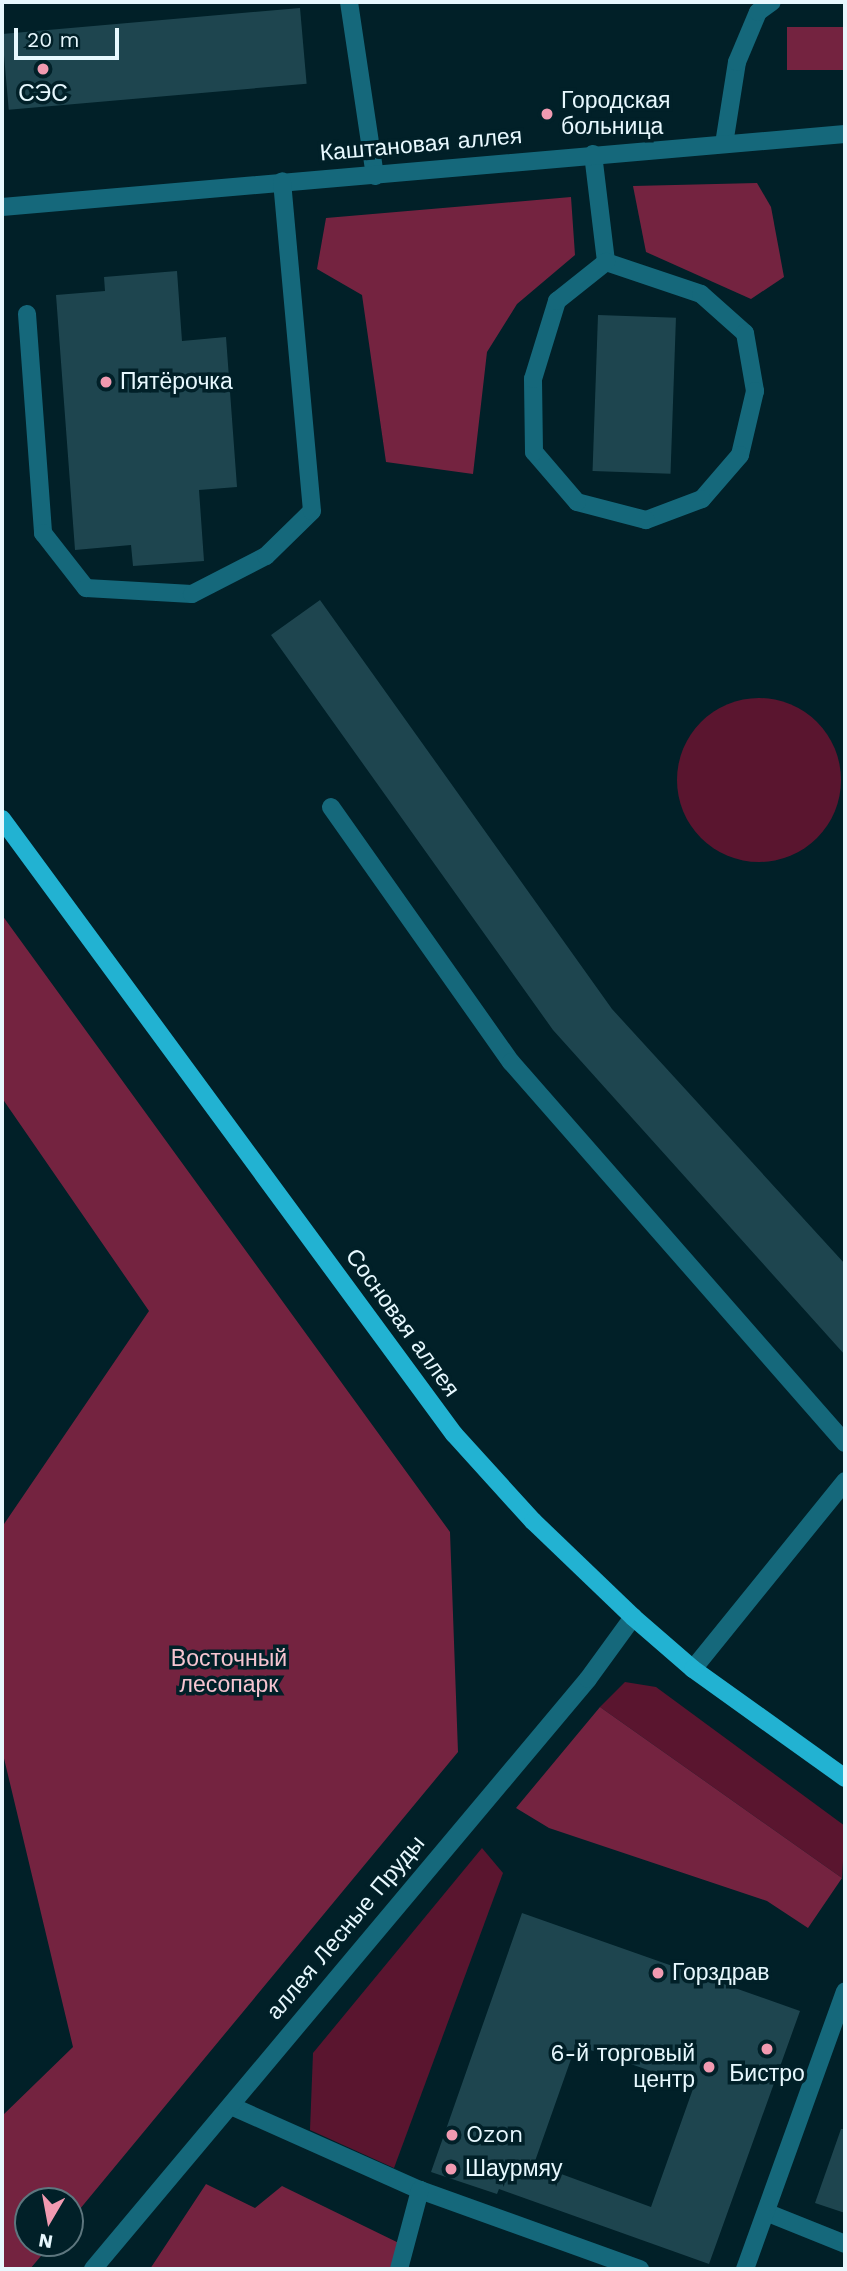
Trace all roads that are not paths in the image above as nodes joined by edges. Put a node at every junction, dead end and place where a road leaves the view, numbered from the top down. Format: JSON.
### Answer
{"nodes":[{"id":1,"x":349,"y":2,"type":"edge"},
{"id":2,"x":772,"y":2,"type":"edge"},
{"id":3,"x":845,"y":134,"type":"edge"},
{"id":4,"x":724,"y":144,"type":"junction"},
{"id":5,"x":593,"y":154,"type":"junction"},
{"id":6,"x":375,"y":176,"type":"junction"},
{"id":7,"x":282,"y":181,"type":"junction"},
{"id":8,"x":2,"y":207,"type":"edge"},
{"id":9,"x":606,"y":262,"type":"junction"},
{"id":10,"x":27,"y":314,"type":"dead end"},
{"id":11,"x":331,"y":807,"type":"dead end"},
{"id":12,"x":2,"y":819,"type":"edge"},
{"id":13,"x":845,"y":1443,"type":"edge"},
{"id":14,"x":845,"y":1481,"type":"edge"},
{"id":15,"x":633,"y":1617,"type":"junction"},
{"id":16,"x":693,"y":1669,"type":"junction"},
{"id":17,"x":845,"y":1778,"type":"edge"},
{"id":18,"x":845,"y":1991,"type":"edge"},
{"id":19,"x":231,"y":2106,"type":"junction"},
{"id":20,"x":420,"y":2190,"type":"junction"},
{"id":21,"x":768,"y":2213,"type":"junction"},
{"id":22,"x":845,"y":2244,"type":"edge"},
{"id":23,"x":93,"y":2269,"type":"edge"},
{"id":24,"x":399,"y":2269,"type":"edge"},
{"id":25,"x":640,"y":2269,"type":"edge"},
{"id":26,"x":745,"y":2269,"type":"edge"}],
"edges":[{"from":1,"to":6,"type":"street"},
{"from":2,"to":4,"type":"street"},
{"from":3,"to":4,"type":"street","name":"Каштановая аллея"},
{"from":4,"to":5,"type":"street","name":"Каштановая аллея"},
{"from":5,"to":6,"type":"street","name":"Каштановая аллея"},
{"from":5,"to":9,"type":"street"},
{"from":6,"to":7,"type":"street","name":"Каштановая аллея"},
{"from":7,"to":8,"type":"street","name":"Каштановая аллея"},
{"from":7,"to":10,"type":"street"},
{"from":9,"to":9,"type":"street"},
{"from":11,"to":13,"type":"street"},
{"from":12,"to":15,"type":"main road","name":"Сосновая аллея"},
{"from":14,"to":16,"type":"street"},
{"from":15,"to":16,"type":"main road","name":"Сосновая аллея"},
{"from":15,"to":19,"type":"street","name":"аллея Лесные Пруды"},
{"from":16,"to":17,"type":"main road","name":"Сосновая аллея"},
{"from":18,"to":21,"type":"street"},
{"from":19,"to":20,"type":"street"},
{"from":19,"to":23,"type":"street","name":"аллея Лесные Пруды"},
{"from":20,"to":24,"type":"street"},
{"from":20,"to":25,"type":"street"},
{"from":21,"to":22,"type":"street"},
{"from":21,"to":26,"type":"street"}]}
